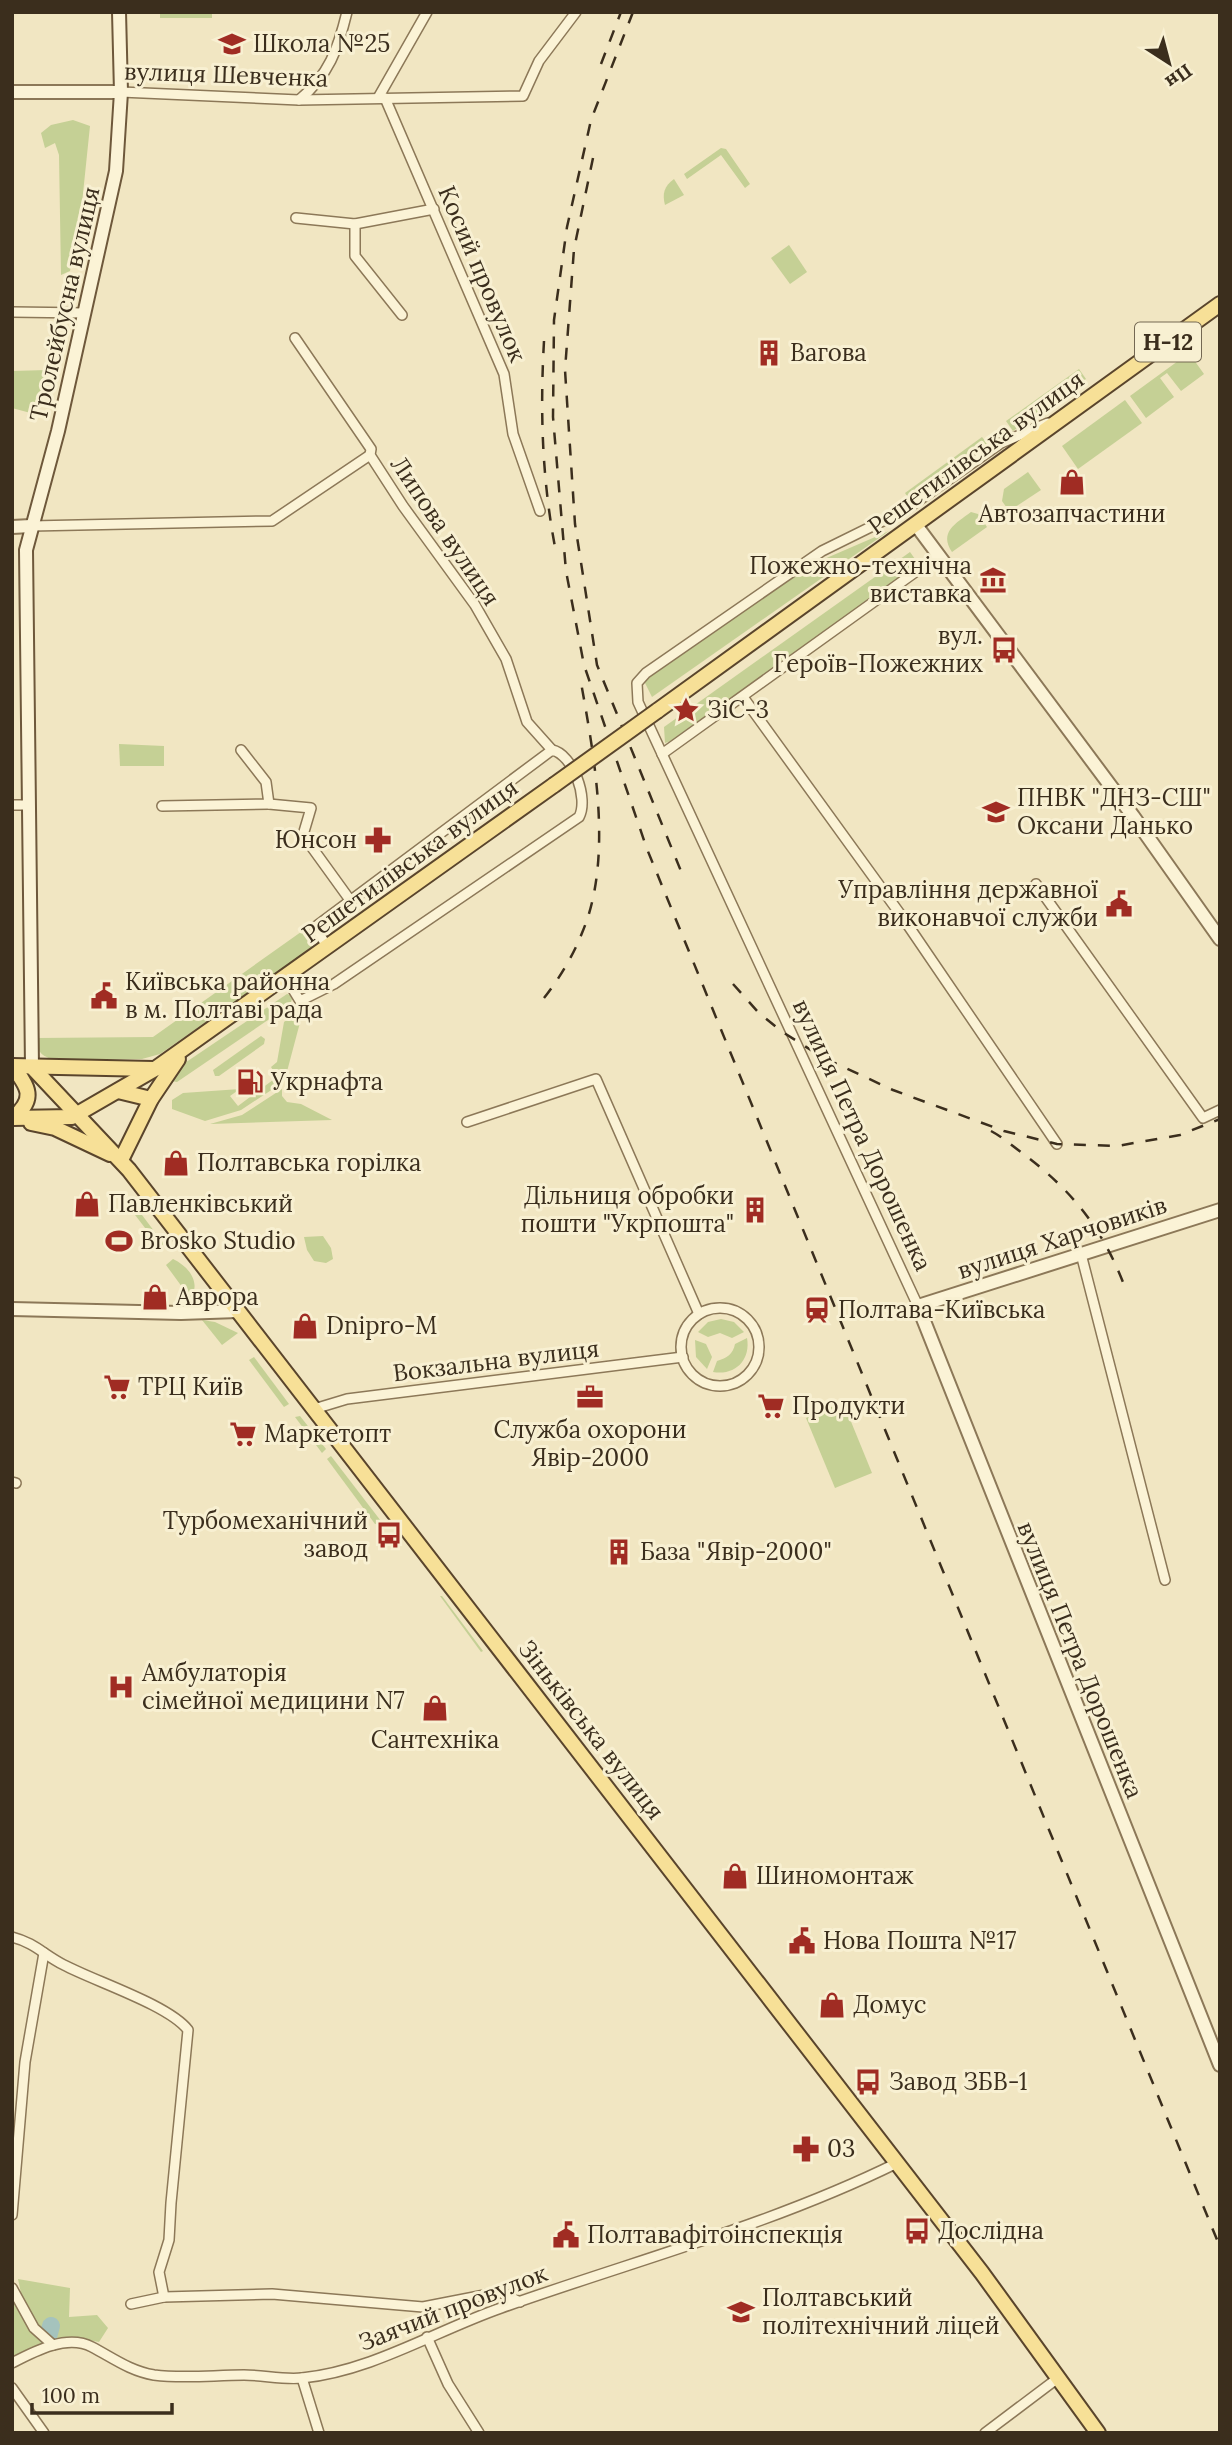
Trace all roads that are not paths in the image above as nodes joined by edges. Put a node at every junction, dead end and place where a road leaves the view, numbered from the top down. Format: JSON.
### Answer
{"nodes":[{"id":1,"x":119,"y":12,"type":"edge"},
{"id":2,"x":348,"y":12,"type":"edge"},
{"id":3,"x":427,"y":12,"type":"edge"},
{"id":4,"x":576,"y":12,"type":"edge"},
{"id":5,"x":12,"y":92,"type":"edge"},
{"id":6,"x":121,"y":92,"type":"junction"},
{"id":7,"x":382,"y":98,"type":"junction"},
{"id":8,"x":299,"y":100,"type":"junction"},
{"id":9,"x":434,"y":209,"type":"junction"},
{"id":10,"x":296,"y":218,"type":"dead end"},
{"id":11,"x":355,"y":224,"type":"junction"},
{"id":12,"x":1220,"y":304,"type":"edge"},
{"id":13,"x":12,"y":312,"type":"edge"},
{"id":14,"x":85,"y":313,"type":"junction"},
{"id":15,"x":402,"y":315,"type":"dead end"},
{"id":16,"x":295,"y":338,"type":"dead end"},
{"id":17,"x":1069,"y":414,"type":"junction"},
{"id":18,"x":370,"y":456,"type":"junction"},
{"id":19,"x":540,"y":510,"type":"dead end"},
{"id":20,"x":905,"y":510,"type":"junction"},
{"id":21,"x":916,"y":524,"type":"junction"},
{"id":22,"x":31,"y":526,"type":"junction"},
{"id":23,"x":12,"y":527,"type":"edge"},
{"id":24,"x":939,"y":555,"type":"junction"},
{"id":25,"x":743,"y":696,"type":"junction"},
{"id":26,"x":241,"y":750,"type":"dead end"},
{"id":27,"x":552,"y":750,"type":"junction"},
{"id":28,"x":662,"y":754,"type":"junction"},
{"id":29,"x":270,"y":804,"type":"junction"},
{"id":30,"x":12,"y":805,"type":"edge"},
{"id":31,"x":28,"y":805,"type":"junction"},
{"id":32,"x":162,"y":806,"type":"dead end"},
{"id":33,"x":1036,"y":884,"type":"dead end"},
{"id":34,"x":349,"y":900,"type":"junction"},
{"id":35,"x":1220,"y":939,"type":"edge"},
{"id":36,"x":328,"y":948,"type":"junction"},
{"id":37,"x":286,"y":978,"type":"junction"},
{"id":38,"x":194,"y":1042,"type":"junction"},
{"id":39,"x":12,"y":1066,"type":"edge"},
{"id":40,"x":32,"y":1067,"type":"junction"},
{"id":41,"x":155,"y":1069,"type":"junction"},
{"id":42,"x":118,"y":1091,"type":"junction"},
{"id":43,"x":151,"y":1099,"type":"junction"},
{"id":44,"x":1220,"y":1110,"type":"edge"},
{"id":45,"x":77,"y":1114,"type":"junction"},
{"id":46,"x":13,"y":1118,"type":"edge"},
{"id":47,"x":467,"y":1122,"type":"dead end"},
{"id":48,"x":1057,"y":1144,"type":"dead end"},
{"id":49,"x":121,"y":1160,"type":"junction"},
{"id":50,"x":1220,"y":1210,"type":"edge"},
{"id":51,"x":1081,"y":1254,"type":"junction"},
{"id":52,"x":918,"y":1307,"type":"junction"},
{"id":53,"x":12,"y":1310,"type":"edge"},
{"id":54,"x":238,"y":1311,"type":"junction"},
{"id":55,"x":699,"y":1314,"type":"junction"},
{"id":56,"x":683,"y":1357,"type":"junction"},
{"id":57,"x":314,"y":1409,"type":"junction"},
{"id":58,"x":1165,"y":1580,"type":"dead end"},
{"id":59,"x":12,"y":1937,"type":"edge"},
{"id":60,"x":44,"y":1953,"type":"junction"},
{"id":61,"x":1220,"y":2065,"type":"edge"},
{"id":62,"x":897,"y":2163,"type":"junction"},
{"id":63,"x":12,"y":2215,"type":"edge"},
{"id":64,"x":12,"y":2288,"type":"edge"},
{"id":65,"x":164,"y":2297,"type":"junction"},
{"id":66,"x":520,"y":2302,"type":"junction"},
{"id":67,"x":131,"y":2304,"type":"dead end"},
{"id":68,"x":427,"y":2337,"type":"junction"},
{"id":69,"x":52,"y":2345,"type":"junction"},
{"id":70,"x":12,"y":2362,"type":"edge"},
{"id":71,"x":302,"y":2378,"type":"junction"},
{"id":72,"x":1058,"y":2378,"type":"junction"},
{"id":73,"x":12,"y":2388,"type":"edge"},
{"id":74,"x":44,"y":2433,"type":"edge"},
{"id":75,"x":319,"y":2433,"type":"edge"},
{"id":76,"x":479,"y":2433,"type":"edge"},
{"id":77,"x":985,"y":2433,"type":"edge"},
{"id":78,"x":1098,"y":2433,"type":"edge"}],
"edges":[{"from":1,"to":6,"type":"street","name":"Тролейбусна вулиця"},
{"from":2,"to":8,"type":"street"},
{"from":3,"to":7,"type":"street"},
{"from":4,"to":7,"type":"street","name":"вулиця Шевченка"},
{"from":5,"to":6,"type":"street","name":"вулиця Шевченка"},
{"from":6,"to":8,"type":"street","name":"вулиця Шевченка"},
{"from":6,"to":14,"type":"street","name":"Тролейбусна вулиця"},
{"from":7,"to":8,"type":"street","name":"вулиця Шевченка"},
{"from":7,"to":9,"type":"street","name":"Косий провулок"},
{"from":9,"to":11,"type":"street"},
{"from":9,"to":19,"type":"street","name":"Косий провулок"},
{"from":10,"to":11,"type":"street"},
{"from":11,"to":15,"type":"street"},
{"from":12,"to":17,"type":"main road","name":"Решетилівська вулиця","number":"Н-12"},
{"from":13,"to":14,"type":"street"},
{"from":14,"to":22,"type":"street","name":"Тролейбусна вулиця"},
{"from":16,"to":18,"type":"street","name":"Липова вулиця"},
{"from":17,"to":20,"type":"street"},
{"from":17,"to":21,"type":"main road","name":"Решетилівська вулиця","number":"Н-12"},
{"from":18,"to":22,"type":"street"},
{"from":18,"to":27,"type":"street","name":"Липова вулиця"},
{"from":20,"to":21,"type":"street"},
{"from":20,"to":28,"type":"street","name":"вулиця Петра Дорошенка"},
{"from":21,"to":24,"type":"street"},
{"from":21,"to":36,"type":"main road","name":"Решетилівська вулиця","bridge":true},
{"from":22,"to":23,"type":"street"},
{"from":22,"to":31,"type":"street","name":"Тролейбусна вулиця"},
{"from":24,"to":25,"type":"street"},
{"from":24,"to":35,"type":"street"},
{"from":25,"to":28,"type":"street"},
{"from":25,"to":48,"type":"street"},
{"from":26,"to":29,"type":"street"},
{"from":27,"to":34,"type":"street"},
{"from":27,"to":37,"type":"street","name":"Липова вулиця"},
{"from":28,"to":52,"type":"street","name":"вулиця Петра Дорошенка"},
{"from":29,"to":32,"type":"street"},
{"from":29,"to":34,"type":"street"},
{"from":30,"to":31,"type":"street"},
{"from":31,"to":40,"type":"street","name":"Тролейбусна вулиця"},
{"from":33,"to":44,"type":"street"},
{"from":34,"to":36,"type":"street"},
{"from":36,"to":37,"type":"main road","name":"Решетилівська вулиця"},
{"from":37,"to":38,"type":"main road","name":"Решетилівська вулиця"},
{"from":38,"to":41,"type":"main road","name":"Решетилівська вулиця"},
{"from":38,"to":43,"type":"main road"},
{"from":39,"to":40,"type":"main road"},
{"from":39,"to":46,"type":"main road"},
{"from":40,"to":41,"type":"main road"},
{"from":40,"to":45,"type":"main road","name":"Зіньківська вулиця"},
{"from":41,"to":42,"type":"main road","name":"Решетилівська вулиця"},
{"from":42,"to":43,"type":"main road"},
{"from":42,"to":45,"type":"main road","name":"Решетилівська вулиця"},
{"from":43,"to":49,"type":"main road"},
{"from":45,"to":46,"type":"main road"},
{"from":45,"to":49,"type":"main road","name":"Зіньківська вулиця"},
{"from":46,"to":49,"type":"main road"},
{"from":47,"to":55,"type":"street"},
{"from":49,"to":54,"type":"main road","name":"Зіньківська вулиця"},
{"from":50,"to":51,"type":"street","name":"вулиця Харчовиків"},
{"from":51,"to":52,"type":"street","name":"вулиця Харчовиків"},
{"from":51,"to":58,"type":"street"},
{"from":52,"to":61,"type":"street","name":"вулиця Петра Дорошенка"},
{"from":53,"to":54,"type":"street"},
{"from":54,"to":57,"type":"main road","name":"Зіньківська вулиця"},
{"from":55,"to":56,"type":"street"},
{"from":55,"to":56,"type":"street"},
{"from":56,"to":57,"type":"street","name":"Вокзальна вулиця"},
{"from":57,"to":62,"type":"main road","name":"Зіньківська вулиця"},
{"from":59,"to":60,"type":"street"},
{"from":60,"to":63,"type":"street"},
{"from":60,"to":65,"type":"street"},
{"from":62,"to":66,"type":"street","name":"Заячий провулок"},
{"from":62,"to":72,"type":"main road","name":"Зіньківська вулиця"},
{"from":64,"to":69,"type":"street"},
{"from":65,"to":66,"type":"street"},
{"from":65,"to":67,"type":"street"},
{"from":66,"to":68,"type":"street","name":"Заячий провулок"},
{"from":68,"to":71,"type":"street","name":"Заячий провулок"},
{"from":68,"to":76,"type":"street"},
{"from":69,"to":70,"type":"street","name":"Заячий провулок"},
{"from":69,"to":71,"type":"street","name":"Заячий провулок"},
{"from":71,"to":75,"type":"street"},
{"from":72,"to":77,"type":"street"},
{"from":72,"to":78,"type":"main road","name":"Зіньківська вулиця"},
{"from":73,"to":74,"type":"street"}]}
